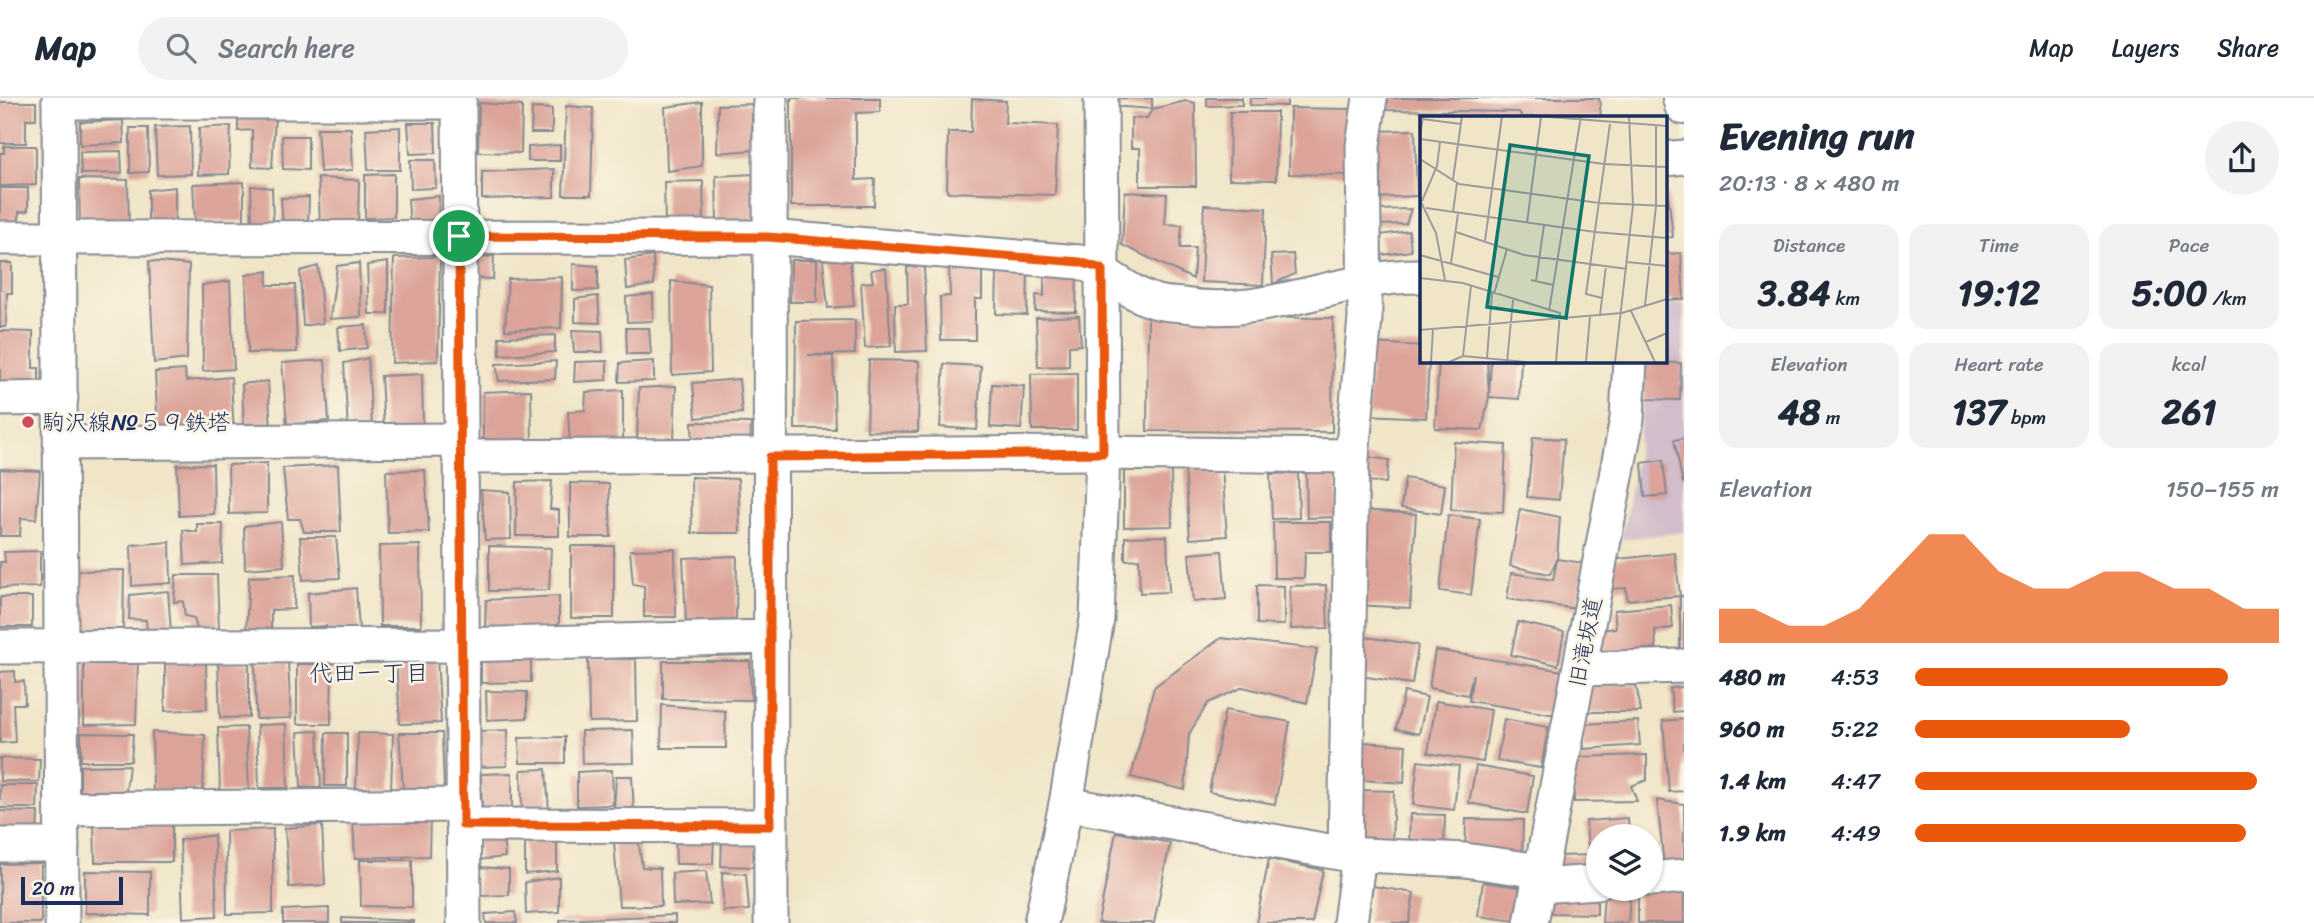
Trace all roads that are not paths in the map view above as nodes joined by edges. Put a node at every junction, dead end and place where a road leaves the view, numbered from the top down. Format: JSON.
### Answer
{"nodes":[{"id":1,"x":770,"y":98,"type":"edge"},
{"id":2,"x":1101,"y":98,"type":"edge"},
{"id":3,"x":1370,"y":98,"type":"edge"},
{"id":4,"x":1682,"y":98,"type":"edge"},
{"id":5,"x":59,"y":100,"type":"edge"},
{"id":6,"x":459,"y":100,"type":"edge"},
{"id":7,"x":1684,"y":105,"type":"edge"},
{"id":8,"x":1684,"y":157,"type":"edge"},
{"id":9,"x":1666,"y":159,"type":"edge"},
{"id":10,"x":459,"y":236,"type":"junction"},
{"id":11,"x":0,"y":237,"type":"edge"},
{"id":12,"x":60,"y":237,"type":"junction"},
{"id":13,"x":768,"y":237,"type":"junction"},
{"id":14,"x":1102,"y":269,"type":"junction"},
{"id":15,"x":1420,"y":276,"type":"edge"},
{"id":16,"x":1366,"y":283,"type":"junction"},
{"id":17,"x":1630,"y":362,"type":"edge"},
{"id":18,"x":61,"y":398,"type":"junction"},
{"id":19,"x":0,"y":399,"type":"edge"},
{"id":20,"x":61,"y":443,"type":"junction"},
{"id":21,"x":459,"y":449,"type":"junction"},
{"id":22,"x":1103,"y":453,"type":"junction"},
{"id":23,"x":1352,"y":456,"type":"junction"},
{"id":24,"x":770,"y":457,"type":"junction"},
{"id":25,"x":768,"y":637,"type":"junction"},
{"id":26,"x":462,"y":645,"type":"junction"},
{"id":27,"x":0,"y":647,"type":"edge"},
{"id":28,"x":62,"y":647,"type":"junction"},
{"id":29,"x":1684,"y":666,"type":"edge"},
{"id":30,"x":1580,"y":670,"type":"junction"},
{"id":31,"x":1066,"y":804,"type":"junction"},
{"id":32,"x":62,"y":809,"type":"junction"},
{"id":33,"x":463,"y":815,"type":"junction"},
{"id":34,"x":770,"y":826,"type":"junction"},
{"id":35,"x":0,"y":845,"type":"edge"},
{"id":36,"x":62,"y":845,"type":"junction"},
{"id":37,"x":1352,"y":854,"type":"junction"},
{"id":38,"x":1684,"y":876,"type":"edge"},
{"id":39,"x":1663,"y":877,"type":"edge"},
{"id":40,"x":1539,"y":879,"type":"junction"},
{"id":41,"x":1586,"y":881,"type":"edge"},
{"id":42,"x":62,"y":923,"type":"edge"},
{"id":43,"x":464,"y":923,"type":"edge"},
{"id":44,"x":771,"y":923,"type":"edge"},
{"id":45,"x":1041,"y":923,"type":"edge"},
{"id":46,"x":1350,"y":923,"type":"edge"},
{"id":47,"x":1531,"y":923,"type":"edge"}],
"edges":[{"from":1,"to":13,"type":"street"},
{"from":2,"to":14,"type":"street"},
{"from":3,"to":16,"type":"street"},
{"from":4,"to":7,"type":"main road"},
{"from":5,"to":6,"type":"street"},
{"from":5,"to":12,"type":"street"},
{"from":6,"to":10,"type":"street"},
{"from":8,"to":9,"type":"street"},
{"from":10,"to":12,"type":"street"},
{"from":10,"to":13,"type":"street"},
{"from":10,"to":21,"type":"street"},
{"from":11,"to":12,"type":"street"},
{"from":12,"to":18,"type":"street"},
{"from":13,"to":14,"type":"street"},
{"from":13,"to":24,"type":"street"},
{"from":14,"to":16,"type":"street"},
{"from":14,"to":22,"type":"street"},
{"from":15,"to":16,"type":"street"},
{"from":16,"to":23,"type":"street"},
{"from":17,"to":30,"type":"street","name":"旧滝坂道"},
{"from":18,"to":19,"type":"street"},
{"from":18,"to":20,"type":"street"},
{"from":20,"to":21,"type":"street"},
{"from":20,"to":28,"type":"street"},
{"from":21,"to":24,"type":"street"},
{"from":21,"to":26,"type":"street"},
{"from":22,"to":23,"type":"street"},
{"from":22,"to":24,"type":"street"},
{"from":22,"to":31,"type":"street"},
{"from":23,"to":37,"type":"street"},
{"from":24,"to":25,"type":"street"},
{"from":25,"to":26,"type":"street"},
{"from":25,"to":34,"type":"street"},
{"from":26,"to":28,"type":"street"},
{"from":26,"to":33,"type":"street"},
{"from":27,"to":28,"type":"street"},
{"from":28,"to":32,"type":"street"},
{"from":29,"to":30,"type":"street"},
{"from":30,"to":40,"type":"street","name":"旧滝坂道"},
{"from":31,"to":37,"type":"street"},
{"from":31,"to":45,"type":"street"},
{"from":32,"to":33,"type":"street"},
{"from":32,"to":36,"type":"street"},
{"from":33,"to":34,"type":"street"},
{"from":33,"to":43,"type":"street"},
{"from":34,"to":44,"type":"street"},
{"from":35,"to":36,"type":"street"},
{"from":36,"to":42,"type":"street"},
{"from":37,"to":40,"type":"street"},
{"from":37,"to":46,"type":"street"},
{"from":38,"to":39,"type":"street"},
{"from":40,"to":41,"type":"street"},
{"from":40,"to":47,"type":"street","name":"旧滝坂道"}]}
